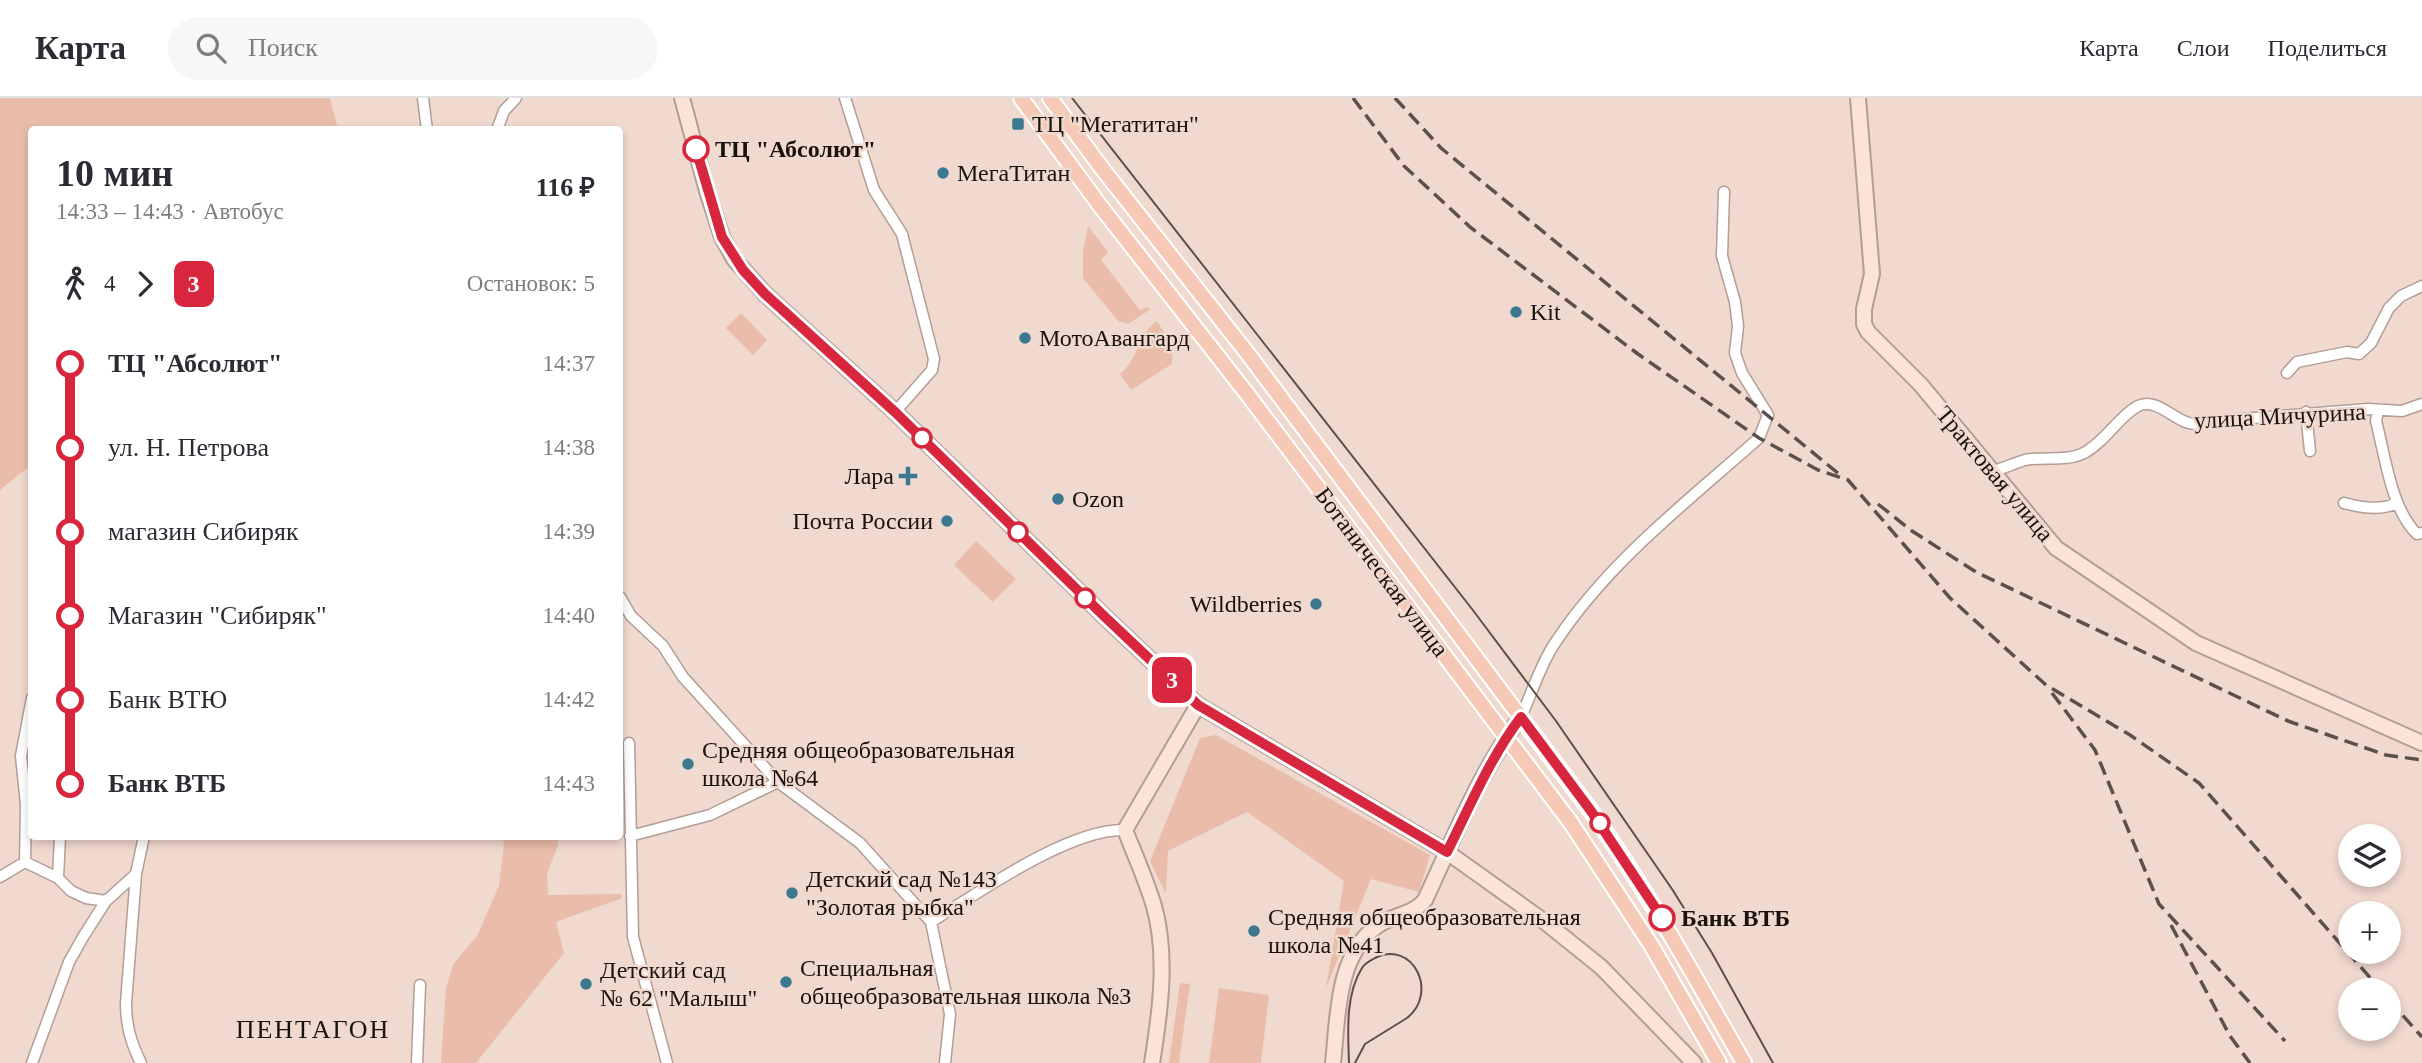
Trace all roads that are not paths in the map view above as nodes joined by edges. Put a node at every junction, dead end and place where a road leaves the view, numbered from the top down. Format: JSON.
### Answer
{"nodes":[{"id":1,"x":423,"y":98,"type":"edge"},
{"id":2,"x":516,"y":98,"type":"edge"},
{"id":3,"x":682,"y":98,"type":"edge"},
{"id":4,"x":845,"y":98,"type":"edge"},
{"id":5,"x":1021,"y":98,"type":"edge"},
{"id":6,"x":1050,"y":98,"type":"edge"},
{"id":7,"x":1858,"y":98,"type":"edge"},
{"id":8,"x":426,"y":126,"type":"edge"},
{"id":9,"x":498,"y":126,"type":"edge"},
{"id":10,"x":1724,"y":192,"type":"dead end"},
{"id":11,"x":2422,"y":286,"type":"edge"},
{"id":12,"x":2287,"y":373,"type":"dead end"},
{"id":13,"x":2422,"y":404,"type":"edge"},
{"id":14,"x":2378,"y":411,"type":"junction"},
{"id":15,"x":895,"y":412,"type":"junction"},
{"id":16,"x":2306,"y":412,"type":"junction"},
{"id":17,"x":2310,"y":451,"type":"dead end"},
{"id":18,"x":1994,"y":471,"type":"junction"},
{"id":19,"x":2344,"y":503,"type":"dead end"},
{"id":20,"x":2397,"y":503,"type":"junction"},
{"id":21,"x":2422,"y":533,"type":"edge"},
{"id":22,"x":623,"y":602,"type":"edge"},
{"id":23,"x":1198,"y":705,"type":"junction"},
{"id":24,"x":1521,"y":717,"type":"junction"},
{"id":25,"x":28,"y":719,"type":"edge"},
{"id":26,"x":1507,"y":736,"type":"junction"},
{"id":27,"x":629,"y":743,"type":"dead end"},
{"id":28,"x":2422,"y":743,"type":"edge"},
{"id":29,"x":778,"y":782,"type":"junction"},
{"id":30,"x":1125,"y":830,"type":"junction"},
{"id":31,"x":630,"y":836,"type":"junction"},
{"id":32,"x":60,"y":840,"type":"edge"},
{"id":33,"x":143,"y":840,"type":"edge"},
{"id":34,"x":1447,"y":852,"type":"junction"},
{"id":35,"x":25,"y":862,"type":"junction"},
{"id":36,"x":136,"y":874,"type":"junction"},
{"id":37,"x":0,"y":877,"type":"edge"},
{"id":38,"x":58,"y":878,"type":"junction"},
{"id":39,"x":106,"y":901,"type":"junction"},
{"id":40,"x":931,"y":922,"type":"junction"},
{"id":41,"x":420,"y":985,"type":"dead end"},
{"id":42,"x":32,"y":1063,"type":"edge"},
{"id":43,"x":141,"y":1063,"type":"edge"},
{"id":44,"x":417,"y":1063,"type":"edge"},
{"id":45,"x":667,"y":1063,"type":"edge"},
{"id":46,"x":945,"y":1063,"type":"edge"},
{"id":47,"x":1152,"y":1063,"type":"edge"},
{"id":48,"x":1332,"y":1063,"type":"edge"},
{"id":49,"x":1694,"y":1063,"type":"edge"},
{"id":50,"x":1719,"y":1063,"type":"edge"},
{"id":51,"x":1744,"y":1063,"type":"edge"}],
"edges":[{"from":1,"to":8,"type":"street"},
{"from":2,"to":9,"type":"street"},
{"from":3,"to":15,"type":"main road"},
{"from":4,"to":15,"type":"street"},
{"from":5,"to":26,"type":"main road","name":"Ботаническая улица"},
{"from":6,"to":24,"type":"main road","name":"Ботаническая улица"},
{"from":7,"to":18,"type":"main road","name":"Трактовая улица"},
{"from":10,"to":24,"type":"street"},
{"from":11,"to":12,"type":"street"},
{"from":13,"to":14,"type":"street","name":"улица Мичурина"},
{"from":14,"to":16,"type":"street","name":"улица Мичурина"},
{"from":14,"to":20,"type":"street"},
{"from":15,"to":23,"type":"main road"},
{"from":16,"to":17,"type":"street"},
{"from":16,"to":18,"type":"street","name":"улица Мичурина"},
{"from":18,"to":28,"type":"main road","name":"Трактовая улица"},
{"from":19,"to":20,"type":"street"},
{"from":20,"to":21,"type":"street"},
{"from":22,"to":29,"type":"street"},
{"from":23,"to":30,"type":"main road"},
{"from":23,"to":34,"type":"main road"},
{"from":24,"to":26,"type":"main road"},
{"from":24,"to":51,"type":"main road","name":"Ботаническая улица"},
{"from":25,"to":35,"type":"street"},
{"from":26,"to":34,"type":"main road"},
{"from":26,"to":50,"type":"main road","name":"Ботаническая улица"},
{"from":27,"to":31,"type":"street"},
{"from":29,"to":31,"type":"street"},
{"from":29,"to":40,"type":"street"},
{"from":30,"to":40,"type":"street"},
{"from":30,"to":47,"type":"main road"},
{"from":31,"to":45,"type":"street"},
{"from":32,"to":38,"type":"street"},
{"from":33,"to":36,"type":"street"},
{"from":34,"to":48,"type":"main road"},
{"from":34,"to":49,"type":"main road"},
{"from":35,"to":37,"type":"street"},
{"from":35,"to":38,"type":"street"},
{"from":36,"to":39,"type":"street"},
{"from":36,"to":43,"type":"street"},
{"from":38,"to":39,"type":"street"},
{"from":39,"to":42,"type":"street"},
{"from":40,"to":46,"type":"street"},
{"from":41,"to":44,"type":"street"}]}
